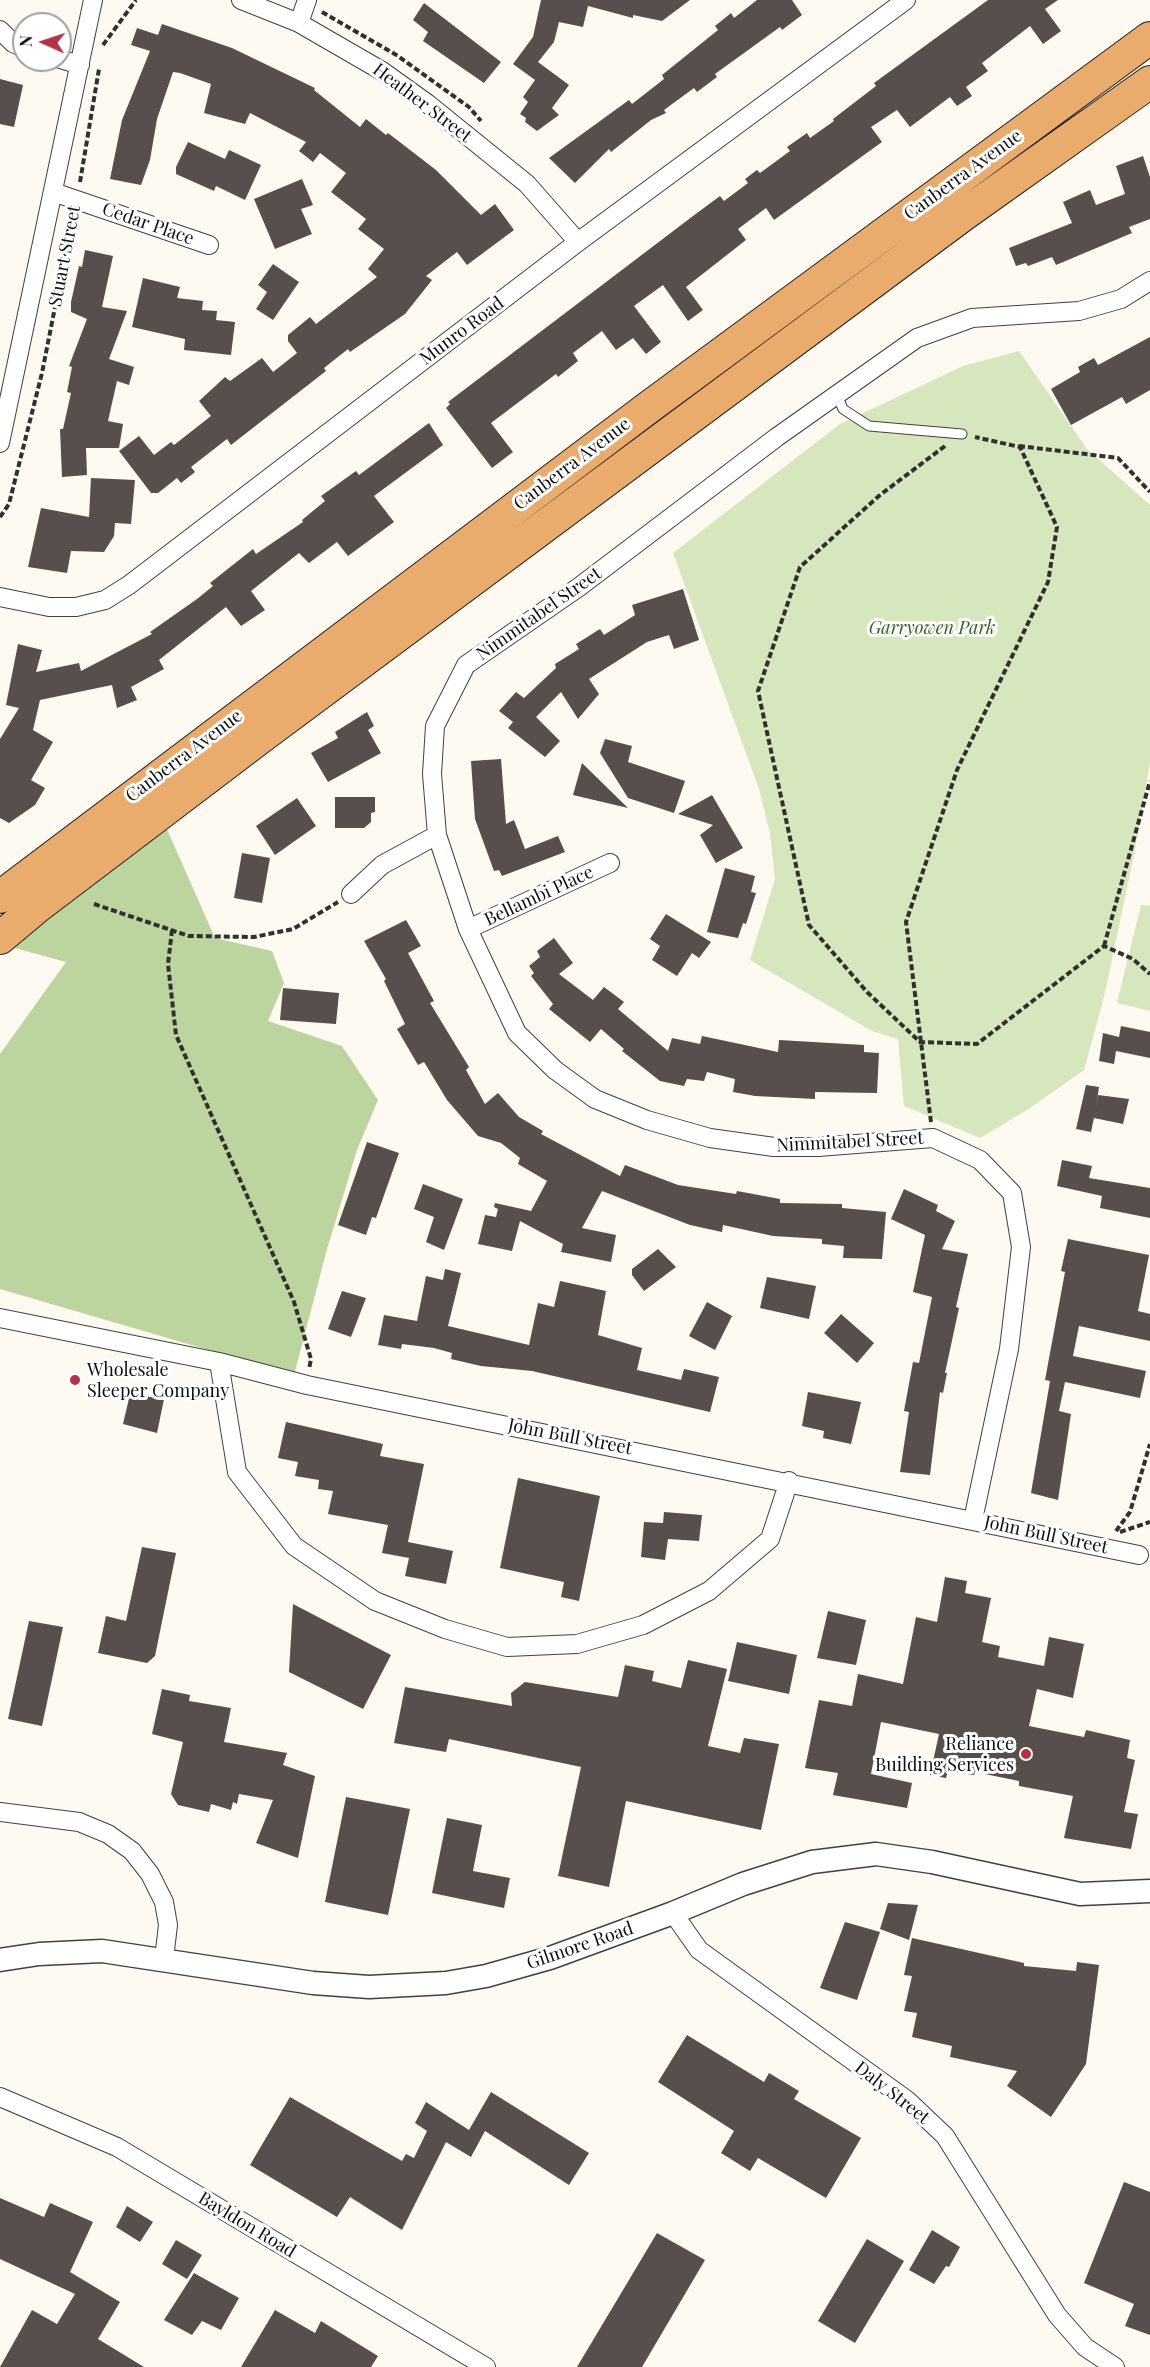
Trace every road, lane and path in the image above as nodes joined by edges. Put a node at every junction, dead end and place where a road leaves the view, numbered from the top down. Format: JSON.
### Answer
{"nodes":[{"id":1,"x":93,"y":0,"type":"edge"},
{"id":2,"x":136,"y":0,"type":"edge"},
{"id":3,"x":241,"y":0,"type":"edge"},
{"id":4,"x":307,"y":0,"type":"edge"},
{"id":5,"x":906,"y":0,"type":"edge"},
{"id":6,"x":298,"y":23,"type":"junction"},
{"id":7,"x":0,"y":30,"type":"edge"},
{"id":8,"x":1150,"y":38,"type":"edge"},
{"id":9,"x":12,"y":42,"type":"edge"},
{"id":10,"x":99,"y":50,"type":"dead end"},
{"id":11,"x":99,"y":59,"type":"dead end"},
{"id":12,"x":72,"y":62,"type":"edge"},
{"id":13,"x":80,"y":64,"type":"junction"},
{"id":14,"x":1150,"y":82,"type":"edge"},
{"id":15,"x":53,"y":192,"type":"junction"},
{"id":16,"x":76,"y":200,"type":"junction"},
{"id":17,"x":578,"y":242,"type":"junction"},
{"id":18,"x":209,"y":245,"type":"dead end"},
{"id":19,"x":1150,"y":281,"type":"edge"},
{"id":20,"x":837,"y":394,"type":"junction"},
{"id":21,"x":962,"y":434,"type":"junction"},
{"id":22,"x":0,"y":443,"type":"edge"},
{"id":23,"x":1013,"y":445,"type":"junction"},
{"id":24,"x":1150,"y":492,"type":"edge"},
{"id":25,"x":0,"y":517,"type":"edge"},
{"id":26,"x":0,"y":597,"type":"edge"},
{"id":27,"x":1150,"y":781,"type":"edge"},
{"id":28,"x":436,"y":835,"type":"junction"},
{"id":29,"x":610,"y":863,"type":"dead end"},
{"id":30,"x":351,"y":894,"type":"joint"},
{"id":31,"x":0,"y":897,"type":"edge"},
{"id":32,"x":94,"y":904,"type":"dead end"},
{"id":33,"x":468,"y":929,"type":"junction"},
{"id":34,"x":172,"y":930,"type":"junction"},
{"id":35,"x":0,"y":938,"type":"edge"},
{"id":36,"x":1104,"y":946,"type":"junction"},
{"id":37,"x":1150,"y":974,"type":"edge"},
{"id":38,"x":920,"y":1042,"type":"junction"},
{"id":39,"x":933,"y":1138,"type":"junction"},
{"id":40,"x":0,"y":1318,"type":"edge"},
{"id":41,"x":219,"y":1362,"type":"junction"},
{"id":42,"x":307,"y":1385,"type":"junction"},
{"id":43,"x":1150,"y":1444,"type":"edge"},
{"id":44,"x":789,"y":1481,"type":"junction"},
{"id":45,"x":974,"y":1520,"type":"junction"},
{"id":46,"x":1150,"y":1522,"type":"edge"},
{"id":47,"x":1145,"y":1554,"type":"edge"},
{"id":48,"x":0,"y":1812,"type":"edge"},
{"id":49,"x":1150,"y":1891,"type":"edge"},
{"id":50,"x":673,"y":1913,"type":"junction"},
{"id":51,"x":164,"y":1959,"type":"junction"},
{"id":52,"x":0,"y":1960,"type":"edge"},
{"id":53,"x":0,"y":2097,"type":"edge"},
{"id":54,"x":486,"y":2367,"type":"edge"},
{"id":55,"x":1115,"y":2367,"type":"edge"}],
"edges":[{"from":1,"to":13,"type":"street","name":"Stuart Street"},
{"from":2,"to":10,"type":"path"},
{"from":3,"to":6,"type":"street","name":"Heather Street"},
{"from":4,"to":6,"type":"street"},
{"from":5,"to":17,"type":"street","name":"Munro Road"},
{"from":6,"to":17,"type":"street","name":"Heather Street"},
{"from":7,"to":9,"type":"street"},
{"from":8,"to":31,"type":"highway","name":"Canberra Avenue"},
{"from":11,"to":16,"type":"path","name":"Stuart Street"},
{"from":12,"to":13,"type":"street"},
{"from":13,"to":15,"type":"street","name":"Stuart Street"},
{"from":14,"to":35,"type":"highway","name":"Canberra Avenue"},
{"from":15,"to":16,"type":"street","name":"Cedar Place"},
{"from":15,"to":22,"type":"street","name":"Stuart Street"},
{"from":16,"to":18,"type":"street","name":"Cedar Place"},
{"from":16,"to":25,"type":"path","name":"Stuart Street"},
{"from":17,"to":26,"type":"street","name":"Munro Road"},
{"from":19,"to":20,"type":"street","name":"Nimmitabel Street"},
{"from":20,"to":21,"type":"lane"},
{"from":20,"to":28,"type":"street","name":"Nimmitabel Street"},
{"from":21,"to":23,"type":"path"},
{"from":21,"to":38,"type":"path"},
{"from":23,"to":24,"type":"path"},
{"from":23,"to":38,"type":"path"},
{"from":27,"to":36,"type":"path"},
{"from":28,"to":30,"type":"street"},
{"from":28,"to":33,"type":"street","name":"Nimmitabel Street"},
{"from":29,"to":33,"type":"street","name":"Bellambi Place"},
{"from":30,"to":34,"type":"path"},
{"from":32,"to":34,"type":"path"},
{"from":33,"to":39,"type":"street","name":"Nimmitabel Street"},
{"from":34,"to":42,"type":"path"},
{"from":36,"to":37,"type":"path"},
{"from":36,"to":38,"type":"path"},
{"from":38,"to":39,"type":"path"},
{"from":39,"to":45,"type":"street","name":"Nimmitabel Street"},
{"from":40,"to":41,"type":"street","name":"John Bull Street"},
{"from":41,"to":42,"type":"street","name":"John Bull Street"},
{"from":41,"to":44,"type":"street"},
{"from":42,"to":44,"type":"street","name":"John Bull Street"},
{"from":43,"to":46,"type":"path"},
{"from":44,"to":45,"type":"street","name":"John Bull Street"},
{"from":45,"to":47,"type":"street","name":"John Bull Street"},
{"from":48,"to":51,"type":"street"},
{"from":49,"to":50,"type":"street","name":"Gilmore Road"},
{"from":50,"to":51,"type":"street","name":"Gilmore Road"},
{"from":50,"to":55,"type":"street","name":"Daly Street"},
{"from":51,"to":52,"type":"street","name":"Gilmore Road"},
{"from":53,"to":54,"type":"street","name":"Bayldon Road"}]}
